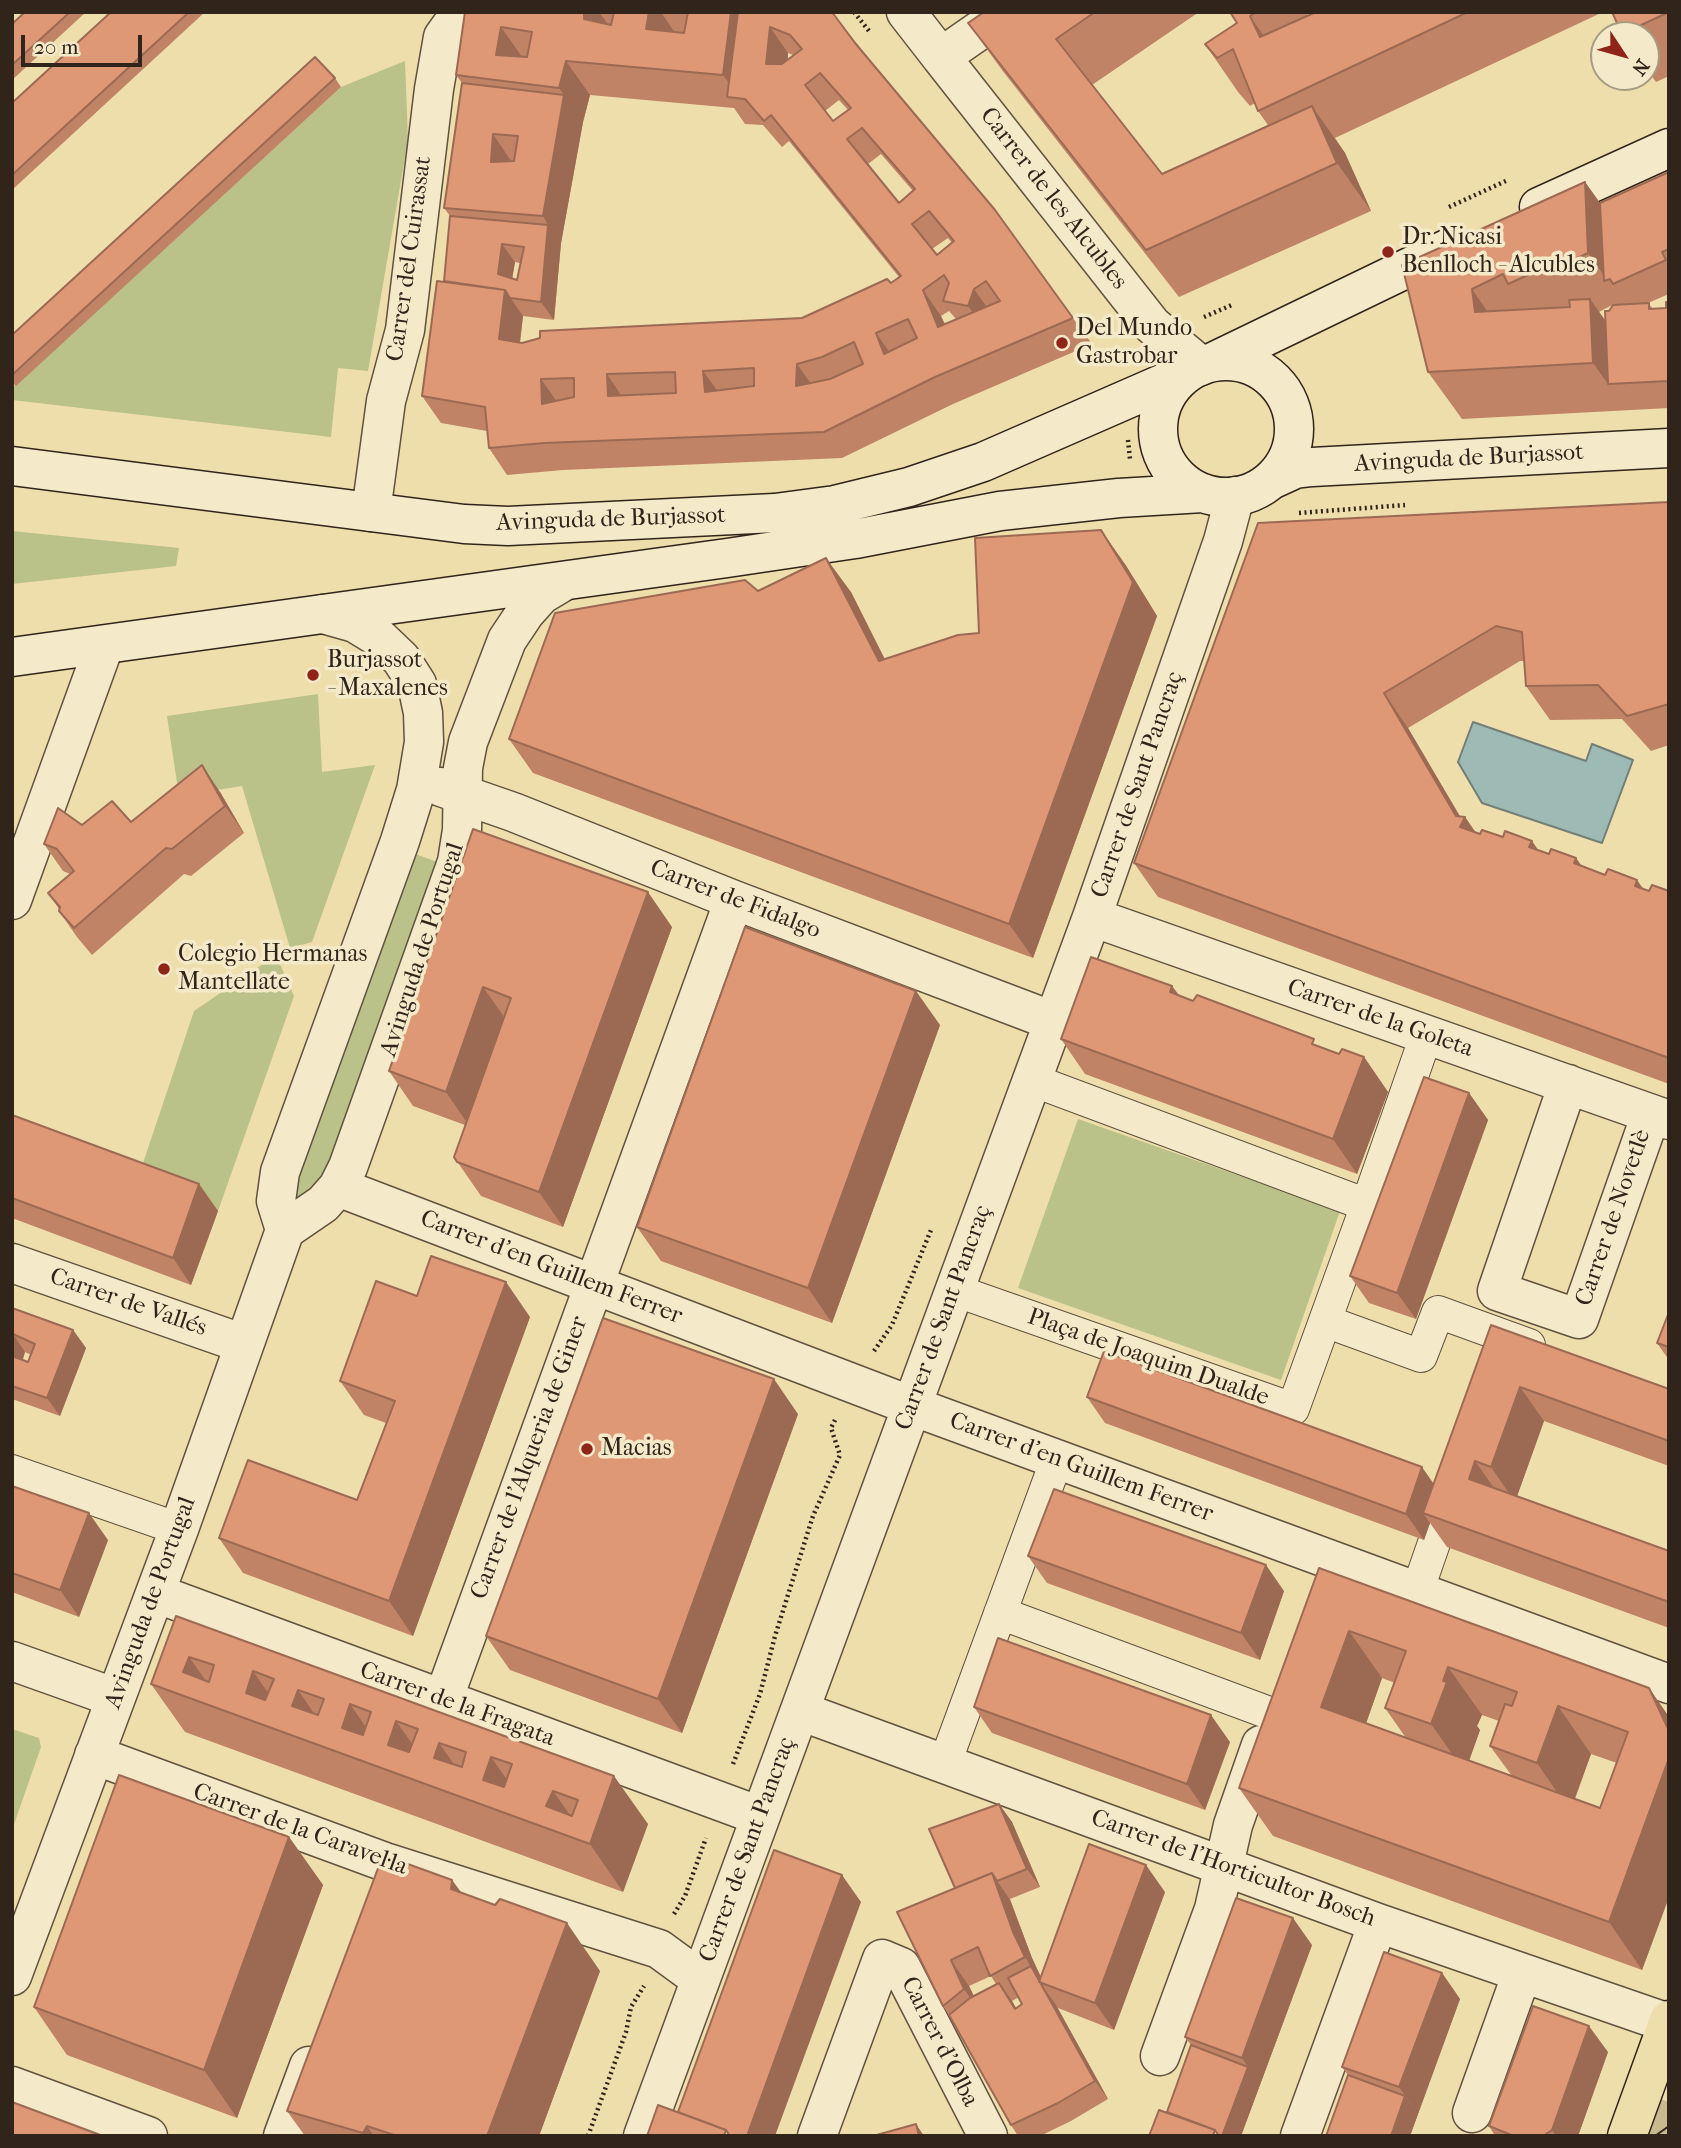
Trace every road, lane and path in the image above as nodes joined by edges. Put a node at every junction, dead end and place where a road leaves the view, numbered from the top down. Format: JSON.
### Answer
{"nodes":[{"id":1,"x":461,"y":12,"type":"edge"},
{"id":2,"x":906,"y":12,"type":"edge"},
{"id":3,"x":1006,"y":12,"type":"edge"},
{"id":4,"x":941,"y":57,"type":"junction"},
{"id":5,"x":1669,"y":148,"type":"edge"},
{"id":6,"x":1118,"y":351,"type":"dead end"},
{"id":7,"x":1105,"y":366,"type":"dead end"},
{"id":8,"x":1201,"y":367,"type":"junction"},
{"id":9,"x":1669,"y":448,"type":"edge"},
{"id":10,"x":12,"y":466,"type":"edge"},
{"id":11,"x":1271,"y":480,"type":"junction"},
{"id":12,"x":1219,"y":495,"type":"junction"},
{"id":13,"x":371,"y":512,"type":"junction"},
{"id":14,"x":561,"y":583,"type":"junction"},
{"id":15,"x":323,"y":614,"type":"junction"},
{"id":16,"x":104,"y":646,"type":"junction"},
{"id":17,"x":12,"y":657,"type":"edge"},
{"id":18,"x":416,"y":790,"type":"junction"},
{"id":19,"x":463,"y":793,"type":"junction"},
{"id":20,"x":12,"y":900,"type":"edge"},
{"id":21,"x":734,"y":900,"type":"junction"},
{"id":22,"x":1092,"y":917,"type":"junction"},
{"id":23,"x":1054,"y":1021,"type":"junction"},
{"id":24,"x":1426,"y":1036,"type":"junction"},
{"id":25,"x":1032,"y":1080,"type":"junction"},
{"id":26,"x":1568,"y":1084,"type":"junction"},
{"id":27,"x":1660,"y":1117,"type":"edge"},
{"id":28,"x":338,"y":1187,"type":"junction"},
{"id":29,"x":1367,"y":1205,"type":"junction"},
{"id":30,"x":285,"y":1230,"type":"junction"},
{"id":31,"x":12,"y":1262,"type":"edge"},
{"id":32,"x":593,"y":1283,"type":"junction"},
{"id":33,"x":954,"y":1290,"type":"junction"},
{"id":34,"x":1497,"y":1291,"type":"junction"},
{"id":35,"x":1325,"y":1321,"type":"junction"},
{"id":36,"x":244,"y":1344,"type":"junction"},
{"id":37,"x":1502,"y":1350,"type":"junction"},
{"id":38,"x":1557,"y":1355,"type":"edge"},
{"id":39,"x":912,"y":1406,"type":"junction"},
{"id":40,"x":837,"y":1417,"type":"dead end"},
{"id":41,"x":1057,"y":1459,"type":"junction"},
{"id":42,"x":1462,"y":1465,"type":"edge"},
{"id":43,"x":12,"y":1471,"type":"edge"},
{"id":44,"x":179,"y":1530,"type":"junction"},
{"id":45,"x":1417,"y":1592,"type":"junction"},
{"id":46,"x":155,"y":1593,"type":"junction"},
{"id":47,"x":1000,"y":1613,"type":"junction"},
{"id":48,"x":12,"y":1661,"type":"edge"},
{"id":49,"x":1285,"y":1675,"type":"edge"},
{"id":50,"x":1669,"y":1684,"type":"edge"},
{"id":51,"x":116,"y":1698,"type":"junction"},
{"id":52,"x":443,"y":1700,"type":"junction"},
{"id":53,"x":800,"y":1711,"type":"junction"},
{"id":54,"x":1272,"y":1714,"type":"junction"},
{"id":55,"x":94,"y":1755,"type":"junction"},
{"id":56,"x":736,"y":1755,"type":"dead end"},
{"id":57,"x":946,"y":1763,"type":"junction"},
{"id":58,"x":760,"y":1816,"type":"junction"},
{"id":59,"x":709,"y":1831,"type":"dead end"},
{"id":60,"x":1224,"y":1866,"type":"junction"},
{"id":61,"x":672,"y":1919,"type":"dead end"},
{"id":62,"x":1378,"y":1923,"type":"junction"},
{"id":63,"x":1521,"y":1973,"type":"junction"},
{"id":64,"x":12,"y":1976,"type":"edge"},
{"id":65,"x":648,"y":1977,"type":"dead end"},
{"id":66,"x":701,"y":1979,"type":"junction"},
{"id":67,"x":1668,"y":2022,"type":"edge"},
{"id":68,"x":322,"y":2031,"type":"edge"},
{"id":69,"x":1160,"y":2056,"type":"dead end"},
{"id":70,"x":12,"y":2086,"type":"edge"},
{"id":71,"x":1472,"y":2113,"type":"dead end"},
{"id":72,"x":148,"y":2136,"type":"edge"},
{"id":73,"x":283,"y":2136,"type":"edge"},
{"id":74,"x":588,"y":2136,"type":"edge"},
{"id":75,"x":643,"y":2136,"type":"edge"},
{"id":76,"x":817,"y":2136,"type":"edge"},
{"id":77,"x":988,"y":2136,"type":"edge"},
{"id":78,"x":1300,"y":2136,"type":"edge"},
{"id":79,"x":1627,"y":2136,"type":"edge"}],
"edges":[{"from":1,"to":13,"type":"street","name":"Carrer del Cuirassat"},
{"from":2,"to":4,"type":"street","name":"Carrer de les Alcubles"},
{"from":3,"to":4,"type":"street"},
{"from":4,"to":8,"type":"street","name":"Carrer de les Alcubles"},
{"from":5,"to":8,"type":"street","name":"Avinguda de Burjassot"},
{"from":6,"to":7,"type":"path"},
{"from":8,"to":11,"type":"street"},
{"from":8,"to":12,"type":"street"},
{"from":8,"to":13,"type":"street","name":"Avinguda de Burjassot"},
{"from":9,"to":11,"type":"street","name":"Avinguda de Burjassot"},
{"from":10,"to":13,"type":"street","name":"Avinguda de Burjassot"},
{"from":11,"to":12,"type":"street"},
{"from":12,"to":14,"type":"street","name":"Avinguda de Burjassot"},
{"from":12,"to":22,"type":"street","name":"Carrer de Sant Pancraç"},
{"from":14,"to":15,"type":"street","name":"Avinguda de Burjassot"},
{"from":14,"to":19,"type":"street","name":"Avinguda de Portugal"},
{"from":15,"to":16,"type":"street","name":"Avinguda de Burjassot"},
{"from":15,"to":18,"type":"street"},
{"from":16,"to":17,"type":"street","name":"Avinguda de Burjassot"},
{"from":16,"to":20,"type":"street"},
{"from":18,"to":19,"type":"street","name":"Carrer de Fidalgo"},
{"from":18,"to":30,"type":"street"},
{"from":19,"to":21,"type":"street","name":"Carrer de Fidalgo"},
{"from":19,"to":28,"type":"street","name":"Avinguda de Portugal"},
{"from":21,"to":23,"type":"street","name":"Carrer de Fidalgo"},
{"from":21,"to":32,"type":"street","name":"Carrer de l'Alqueria de Giner"},
{"from":22,"to":23,"type":"street","name":"Carrer de Sant Pancraç"},
{"from":22,"to":24,"type":"street","name":"Carrer de la Goleta"},
{"from":23,"to":25,"type":"street","name":"Carrer de Sant Pancraç"},
{"from":24,"to":26,"type":"street","name":"Carrer de la Goleta"},
{"from":24,"to":29,"type":"street","name":"Plaça de Joaquim Dualde"},
{"from":25,"to":29,"type":"street"},
{"from":25,"to":33,"type":"street","name":"Carrer de Sant Pancraç"},
{"from":26,"to":27,"type":"street","name":"Carrer de la Goleta"},
{"from":26,"to":34,"type":"street"},
{"from":27,"to":34,"type":"street","name":"Carrer de Novetlè"},
{"from":28,"to":30,"type":"street","name":"Avinguda de Portugal"},
{"from":28,"to":32,"type":"street","name":"Carrer d'en Guillem Ferrer"},
{"from":29,"to":35,"type":"street","name":"Plaça de Joaquim Dualde"},
{"from":30,"to":36,"type":"street","name":"Avinguda de Portugal"},
{"from":31,"to":36,"type":"street","name":"Carrer de Vallés"},
{"from":32,"to":39,"type":"street","name":"Carrer d'en Guillem Ferrer"},
{"from":32,"to":52,"type":"street","name":"Carrer de l'Alqueria de Giner"},
{"from":33,"to":35,"type":"street","name":"Plaça de Joaquim Dualde"},
{"from":33,"to":39,"type":"street","name":"Carrer de Sant Pancraç"},
{"from":34,"to":37,"type":"street"},
{"from":35,"to":37,"type":"street"},
{"from":36,"to":44,"type":"street","name":"Avinguda de Portugal"},
{"from":37,"to":38,"type":"street"},
{"from":39,"to":41,"type":"street","name":"Carrer d'en Guillem Ferrer"},
{"from":39,"to":53,"type":"street","name":"Carrer de Sant Pancraç"},
{"from":40,"to":56,"type":"path"},
{"from":41,"to":45,"type":"street","name":"Carrer d'en Guillem Ferrer"},
{"from":41,"to":47,"type":"street"},
{"from":42,"to":45,"type":"street"},
{"from":43,"to":44,"type":"street"},
{"from":44,"to":46,"type":"street","name":"Avinguda de Portugal"},
{"from":45,"to":50,"type":"street","name":"Carrer d'en Guillem Ferrer"},
{"from":46,"to":51,"type":"street","name":"Avinguda de Portugal"},
{"from":46,"to":52,"type":"street","name":"Carrer de la Fragata"},
{"from":47,"to":54,"type":"street"},
{"from":47,"to":57,"type":"street"},
{"from":48,"to":51,"type":"street"},
{"from":49,"to":54,"type":"street"},
{"from":51,"to":55,"type":"street","name":"Avinguda de Portugal"},
{"from":52,"to":58,"type":"street","name":"Carrer de la Fragata"},
{"from":53,"to":57,"type":"street","name":"Carrer de l'Horticultor Bosch"},
{"from":53,"to":58,"type":"street","name":"Carrer de Sant Pancraç"},
{"from":54,"to":60,"type":"street"},
{"from":55,"to":64,"type":"street","name":"Avinguda de Portugal"},
{"from":55,"to":66,"type":"street","name":"Carrer de la Caravel·la"},
{"from":57,"to":60,"type":"street","name":"Carrer de l'Horticultor Bosch"},
{"from":58,"to":66,"type":"street","name":"Carrer de Sant Pancraç"},
{"from":59,"to":61,"type":"path"},
{"from":60,"to":62,"type":"street","name":"Carrer de l'Horticultor Bosch"},
{"from":60,"to":69,"type":"street"},
{"from":62,"to":63,"type":"street","name":"Carrer de l'Horticultor Bosch"},
{"from":62,"to":78,"type":"street"},
{"from":63,"to":67,"type":"street","name":"Carrer de l'Horticultor Bosch"},
{"from":63,"to":71,"type":"street"},
{"from":65,"to":74,"type":"path"},
{"from":66,"to":75,"type":"street","name":"Carrer de Sant Pancraç"},
{"from":67,"to":79,"type":"main road"},
{"from":68,"to":73,"type":"street"},
{"from":70,"to":72,"type":"street"},
{"from":76,"to":77,"type":"street","name":"Carrer d'Olba"}]}
